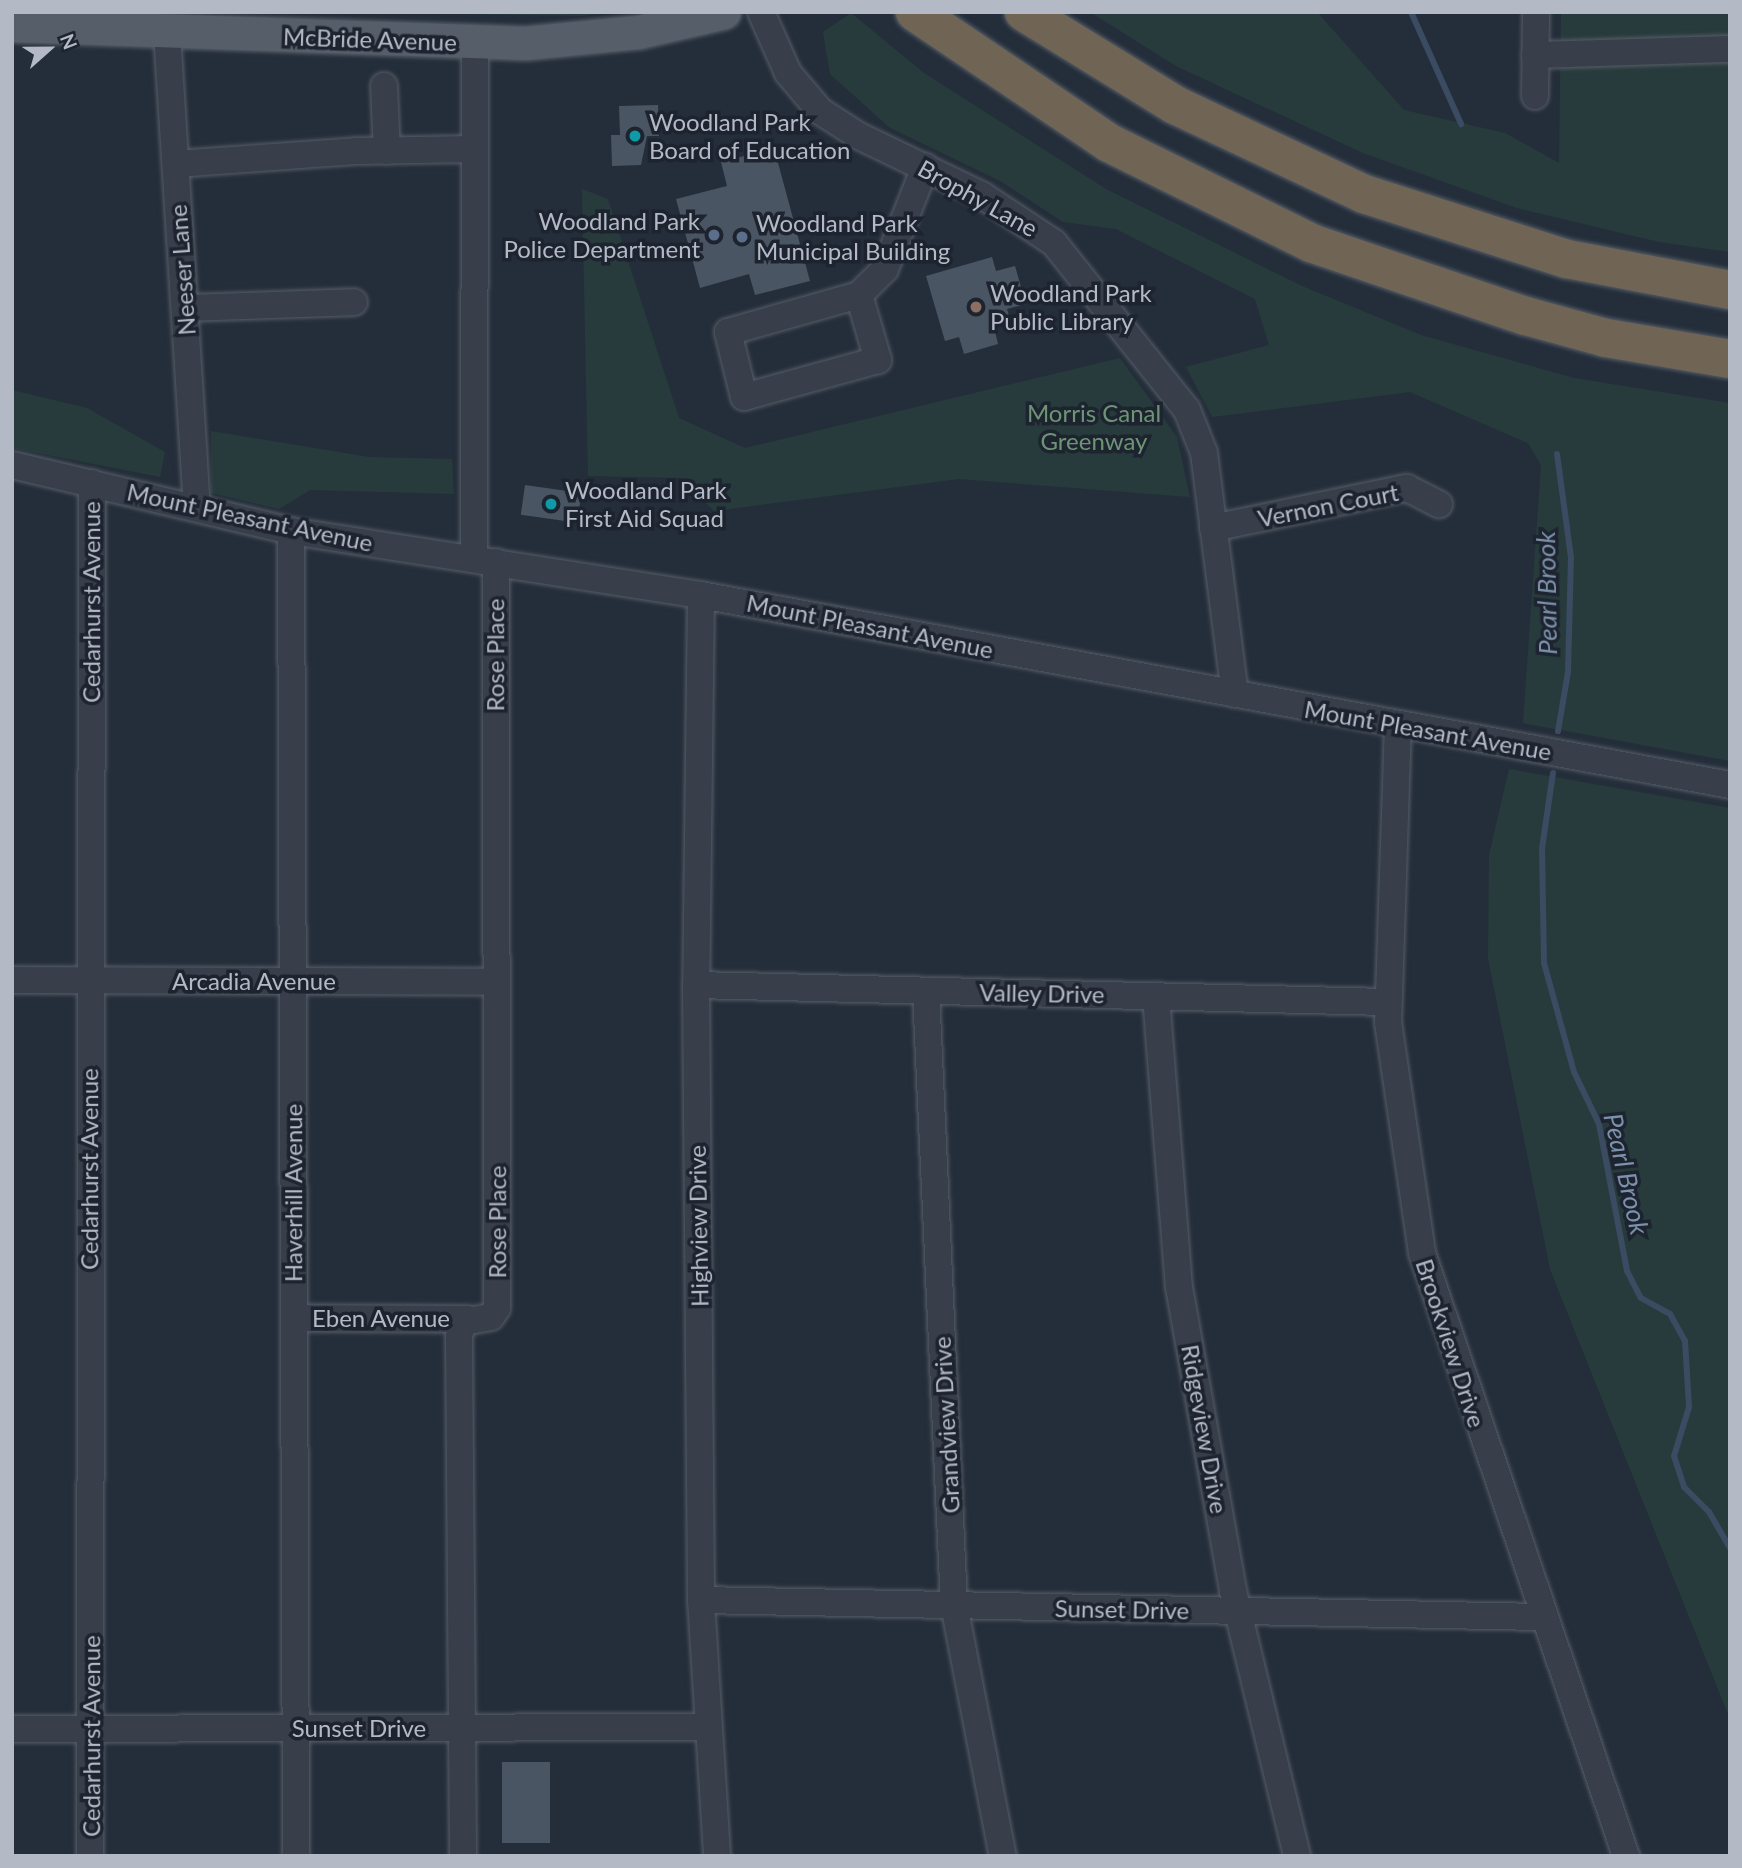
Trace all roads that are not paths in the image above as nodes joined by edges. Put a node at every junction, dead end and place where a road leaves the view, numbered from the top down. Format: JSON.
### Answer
{"nodes":[{"id":1,"x":724,"y":12,"type":"edge"},
{"id":2,"x":761,"y":12,"type":"edge"},
{"id":3,"x":1024,"y":12,"type":"edge"},
{"id":4,"x":1536,"y":12,"type":"edge"},
{"id":5,"x":926,"y":21,"type":"edge"},
{"id":6,"x":12,"y":25,"type":"edge"},
{"id":7,"x":167,"y":32,"type":"junction"},
{"id":8,"x":475,"y":43,"type":"junction"},
{"id":9,"x":1730,"y":49,"type":"edge"},
{"id":10,"x":1535,"y":55,"type":"junction"},
{"id":11,"x":384,"y":86,"type":"dead end"},
{"id":12,"x":1535,"y":96,"type":"dead end"},
{"id":13,"x":475,"y":149,"type":"junction"},
{"id":14,"x":387,"y":150,"type":"junction"},
{"id":15,"x":176,"y":164,"type":"junction"},
{"id":16,"x":925,"y":167,"type":"junction"},
{"id":17,"x":1730,"y":290,"type":"edge"},
{"id":18,"x":859,"y":295,"type":"junction"},
{"id":19,"x":354,"y":302,"type":"dead end"},
{"id":20,"x":185,"y":308,"type":"junction"},
{"id":21,"x":1730,"y":359,"type":"edge"},
{"id":22,"x":12,"y":465,"type":"edge"},
{"id":23,"x":92,"y":482,"type":"junction"},
{"id":24,"x":1439,"y":504,"type":"dead end"},
{"id":25,"x":197,"y":508,"type":"junction"},
{"id":26,"x":1213,"y":527,"type":"junction"},
{"id":27,"x":291,"y":531,"type":"junction"},
{"id":28,"x":485,"y":561,"type":"junction"},
{"id":29,"x":701,"y":595,"type":"junction"},
{"id":30,"x":1235,"y":694,"type":"junction"},
{"id":31,"x":1398,"y":724,"type":"junction"},
{"id":32,"x":1730,"y":785,"type":"edge"},
{"id":33,"x":12,"y":980,"type":"edge"},
{"id":34,"x":88,"y":981,"type":"junction"},
{"id":35,"x":293,"y":981,"type":"junction"},
{"id":36,"x":495,"y":982,"type":"junction"},
{"id":37,"x":695,"y":985,"type":"junction"},
{"id":38,"x":926,"y":990,"type":"junction"},
{"id":39,"x":1156,"y":996,"type":"junction"},
{"id":40,"x":1388,"y":1002,"type":"junction"},
{"id":41,"x":294,"y":1318,"type":"junction"},
{"id":42,"x":467,"y":1319,"type":"junction"},
{"id":43,"x":701,"y":1600,"type":"junction"},
{"id":44,"x":954,"y":1605,"type":"junction"},
{"id":45,"x":1238,"y":1611,"type":"junction"},
{"id":46,"x":1543,"y":1617,"type":"junction"},
{"id":47,"x":706,"y":1727,"type":"junction"},
{"id":48,"x":295,"y":1728,"type":"junction"},
{"id":49,"x":462,"y":1728,"type":"junction"},
{"id":50,"x":12,"y":1729,"type":"edge"},
{"id":51,"x":92,"y":1729,"type":"junction"},
{"id":52,"x":90,"y":1856,"type":"edge"},
{"id":53,"x":296,"y":1856,"type":"edge"},
{"id":54,"x":463,"y":1856,"type":"edge"},
{"id":55,"x":717,"y":1856,"type":"edge"},
{"id":56,"x":1003,"y":1856,"type":"edge"},
{"id":57,"x":1297,"y":1856,"type":"edge"},
{"id":58,"x":1626,"y":1856,"type":"edge"}],
"edges":[{"from":1,"to":8,"type":"main road","name":"McBride Avenue"},
{"from":2,"to":16,"type":"street","name":"Brophy Lane"},
{"from":3,"to":17,"type":"highway"},
{"from":4,"to":10,"type":"street"},
{"from":5,"to":21,"type":"highway"},
{"from":6,"to":7,"type":"main road","name":"McBride Avenue"},
{"from":7,"to":8,"type":"main road","name":"McBride Avenue"},
{"from":7,"to":15,"type":"street","name":"Neeser Lane"},
{"from":8,"to":13,"type":"street","name":"Rose Place"},
{"from":9,"to":10,"type":"street"},
{"from":10,"to":12,"type":"street"},
{"from":11,"to":14,"type":"street"},
{"from":13,"to":14,"type":"street"},
{"from":13,"to":28,"type":"street","name":"Rose Place"},
{"from":14,"to":15,"type":"street"},
{"from":15,"to":20,"type":"street","name":"Neeser Lane"},
{"from":16,"to":18,"type":"street"},
{"from":16,"to":26,"type":"street","name":"Brophy Lane"},
{"from":18,"to":18,"type":"street"},
{"from":19,"to":20,"type":"street"},
{"from":20,"to":25,"type":"street","name":"Neeser Lane"},
{"from":22,"to":23,"type":"street","name":"Mount Pleasant Avenue"},
{"from":23,"to":25,"type":"street","name":"Mount Pleasant Avenue"},
{"from":23,"to":34,"type":"street","name":"Cedarhurst Avenue"},
{"from":24,"to":26,"type":"street","name":"Vernon Court"},
{"from":25,"to":27,"type":"street","name":"Mount Pleasant Avenue"},
{"from":26,"to":30,"type":"street","name":"Brophy Lane"},
{"from":27,"to":28,"type":"street","name":"Mount Pleasant Avenue"},
{"from":27,"to":35,"type":"street","name":"Haverhill Avenue"},
{"from":28,"to":29,"type":"street","name":"Mount Pleasant Avenue"},
{"from":28,"to":36,"type":"street","name":"Rose Place"},
{"from":29,"to":30,"type":"street","name":"Mount Pleasant Avenue"},
{"from":29,"to":37,"type":"street","name":"Highview Drive"},
{"from":30,"to":31,"type":"street","name":"Mount Pleasant Avenue"},
{"from":31,"to":32,"type":"street","name":"Mount Pleasant Avenue"},
{"from":31,"to":40,"type":"street","name":"Brookview Drive"},
{"from":33,"to":34,"type":"street","name":"Arcadia Avenue"},
{"from":34,"to":35,"type":"street","name":"Arcadia Avenue"},
{"from":34,"to":51,"type":"street","name":"Cedarhurst Avenue"},
{"from":35,"to":36,"type":"street","name":"Arcadia Avenue"},
{"from":35,"to":41,"type":"street","name":"Haverhill Avenue"},
{"from":36,"to":42,"type":"street","name":"Rose Place"},
{"from":37,"to":38,"type":"street","name":"Valley Drive"},
{"from":37,"to":43,"type":"street","name":"Highview Drive"},
{"from":38,"to":39,"type":"street","name":"Valley Drive"},
{"from":38,"to":44,"type":"street","name":"Grandview Drive"},
{"from":39,"to":40,"type":"street","name":"Valley Drive"},
{"from":39,"to":45,"type":"street","name":"Ridgeview Drive"},
{"from":40,"to":46,"type":"street","name":"Brookview Drive"},
{"from":41,"to":42,"type":"street","name":"Eben Avenue"},
{"from":41,"to":48,"type":"street","name":"Haverhill Avenue"},
{"from":42,"to":49,"type":"street"},
{"from":43,"to":44,"type":"street","name":"Sunset Drive"},
{"from":43,"to":47,"type":"street","name":"Highview Drive"},
{"from":44,"to":45,"type":"street","name":"Sunset Drive"},
{"from":44,"to":56,"type":"street","name":"Grandview Drive"},
{"from":45,"to":46,"type":"street","name":"Sunset Drive"},
{"from":45,"to":57,"type":"street","name":"Ridgeview Drive"},
{"from":46,"to":58,"type":"street","name":"Brookview Drive"},
{"from":47,"to":49,"type":"street","name":"Sunset Drive"},
{"from":47,"to":55,"type":"street","name":"Highview Drive"},
{"from":48,"to":49,"type":"street","name":"Sunset Drive"},
{"from":48,"to":51,"type":"street","name":"Sunset Drive"},
{"from":48,"to":53,"type":"street","name":"Haverhill Avenue"},
{"from":49,"to":54,"type":"street"},
{"from":50,"to":51,"type":"street","name":"Sunset Drive"},
{"from":51,"to":52,"type":"street","name":"Cedarhurst Avenue"}]}
